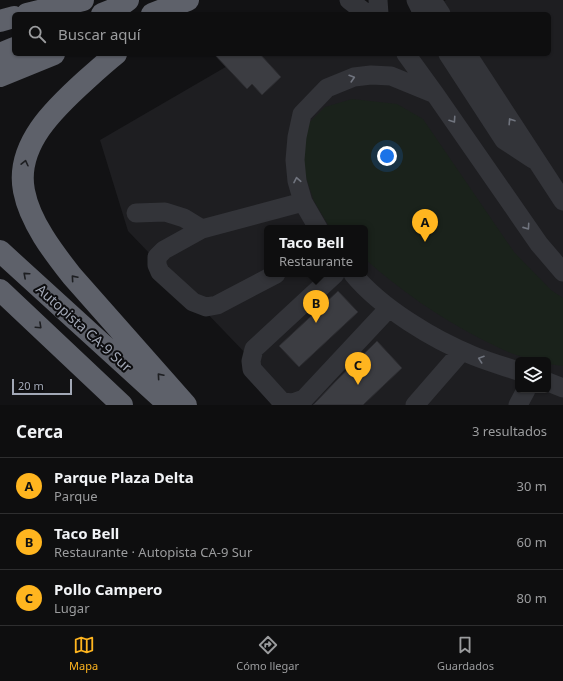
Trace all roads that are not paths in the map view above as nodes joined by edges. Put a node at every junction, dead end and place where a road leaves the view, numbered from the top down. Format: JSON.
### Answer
{"nodes":[{"id":1,"x":83,"y":0,"type":"edge"},
{"id":2,"x":188,"y":0,"type":"edge"},
{"id":3,"x":349,"y":0,"type":"edge"},
{"id":4,"x":378,"y":0,"type":"edge"},
{"id":5,"x":416,"y":0,"type":"edge"},
{"id":6,"x":432,"y":0,"type":"edge"},
{"id":7,"x":35,"y":12,"type":"edge"},
{"id":8,"x":157,"y":12,"type":"edge"},
{"id":9,"x":172,"y":12,"type":"edge"},
{"id":10,"x":364,"y":12,"type":"edge"},
{"id":11,"x":379,"y":12,"type":"edge"},
{"id":12,"x":422,"y":12,"type":"edge"},
{"id":13,"x":440,"y":12,"type":"edge"},
{"id":14,"x":12,"y":18,"type":"edge"},
{"id":15,"x":0,"y":21,"type":"edge"},
{"id":16,"x":12,"y":49,"type":"edge"},
{"id":17,"x":0,"y":54,"type":"edge"},
{"id":18,"x":49,"y":56,"type":"edge"},
{"id":19,"x":114,"y":56,"type":"edge"},
{"id":20,"x":407,"y":56,"type":"edge"},
{"id":21,"x":449,"y":56,"type":"edge"},
{"id":22,"x":468,"y":56,"type":"edge"},
{"id":23,"x":0,"y":76,"type":"edge"},
{"id":24,"x":435,"y":94,"type":"junction"},
{"id":25,"x":537,"y":161,"type":"junction"},
{"id":26,"x":563,"y":201,"type":"edge"},
{"id":27,"x":303,"y":202,"type":"junction"},
{"id":28,"x":136,"y":213,"type":"dead end"},
{"id":29,"x":316,"y":225,"type":"edge"},
{"id":30,"x":202,"y":229,"type":"junction"},
{"id":31,"x":0,"y":251,"type":"edge"},
{"id":32,"x":563,"y":272,"type":"edge"},
{"id":33,"x":270,"y":277,"type":"edge"},
{"id":34,"x":333,"y":277,"type":"edge"},
{"id":35,"x":356,"y":277,"type":"edge"},
{"id":36,"x":0,"y":290,"type":"edge"},
{"id":37,"x":389,"y":308,"type":"junction"},
{"id":38,"x":462,"y":351,"type":"junction"},
{"id":39,"x":515,"y":370,"type":"edge"},
{"id":40,"x":551,"y":383,"type":"edge"},
{"id":41,"x":563,"y":388,"type":"edge"},
{"id":42,"x":524,"y":393,"type":"edge"},
{"id":43,"x":122,"y":405,"type":"edge"},
{"id":44,"x":168,"y":405,"type":"edge"},
{"id":45,"x":186,"y":405,"type":"edge"},
{"id":46,"x":415,"y":405,"type":"edge"},
{"id":47,"x":518,"y":405,"type":"edge"}],
"edges":[{"from":1,"to":7,"type":"highway"},
{"from":2,"to":8,"type":"highway"},
{"from":2,"to":9,"type":"highway"},
{"from":3,"to":10,"type":"street"},
{"from":4,"to":11,"type":"street"},
{"from":5,"to":12,"type":"street"},
{"from":6,"to":13,"type":"street"},
{"from":14,"to":15,"type":"highway"},
{"from":16,"to":17,"type":"highway"},
{"from":18,"to":23,"type":"highway"},
{"from":45,"to":19,"type":"highway","one_way":true},
{"from":20,"to":24,"type":"street"},
{"from":21,"to":25,"type":"street"},
{"from":25,"to":22,"type":"street","one_way":true},
{"from":27,"to":24,"type":"street","one_way":true},
{"from":24,"to":32,"type":"street","one_way":true},
{"from":25,"to":26,"type":"street"},
{"from":27,"to":29,"type":"street"},
{"from":27,"to":30,"type":"street"},
{"from":28,"to":30,"type":"street"},
{"from":30,"to":33,"type":"street"},
{"from":44,"to":31,"type":"highway","name":"Autopista CA-9 Sur","one_way":true},
{"from":34,"to":37,"type":"street"},
{"from":35,"to":37,"type":"street"},
{"from":36,"to":43,"type":"highway","name":"Autopista CA-9 Sur","one_way":true},
{"from":37,"to":38,"type":"street"},
{"from":39,"to":38,"type":"street","one_way":true},
{"from":38,"to":46,"type":"street"},
{"from":40,"to":41,"type":"street"},
{"from":42,"to":47,"type":"street"}]}
